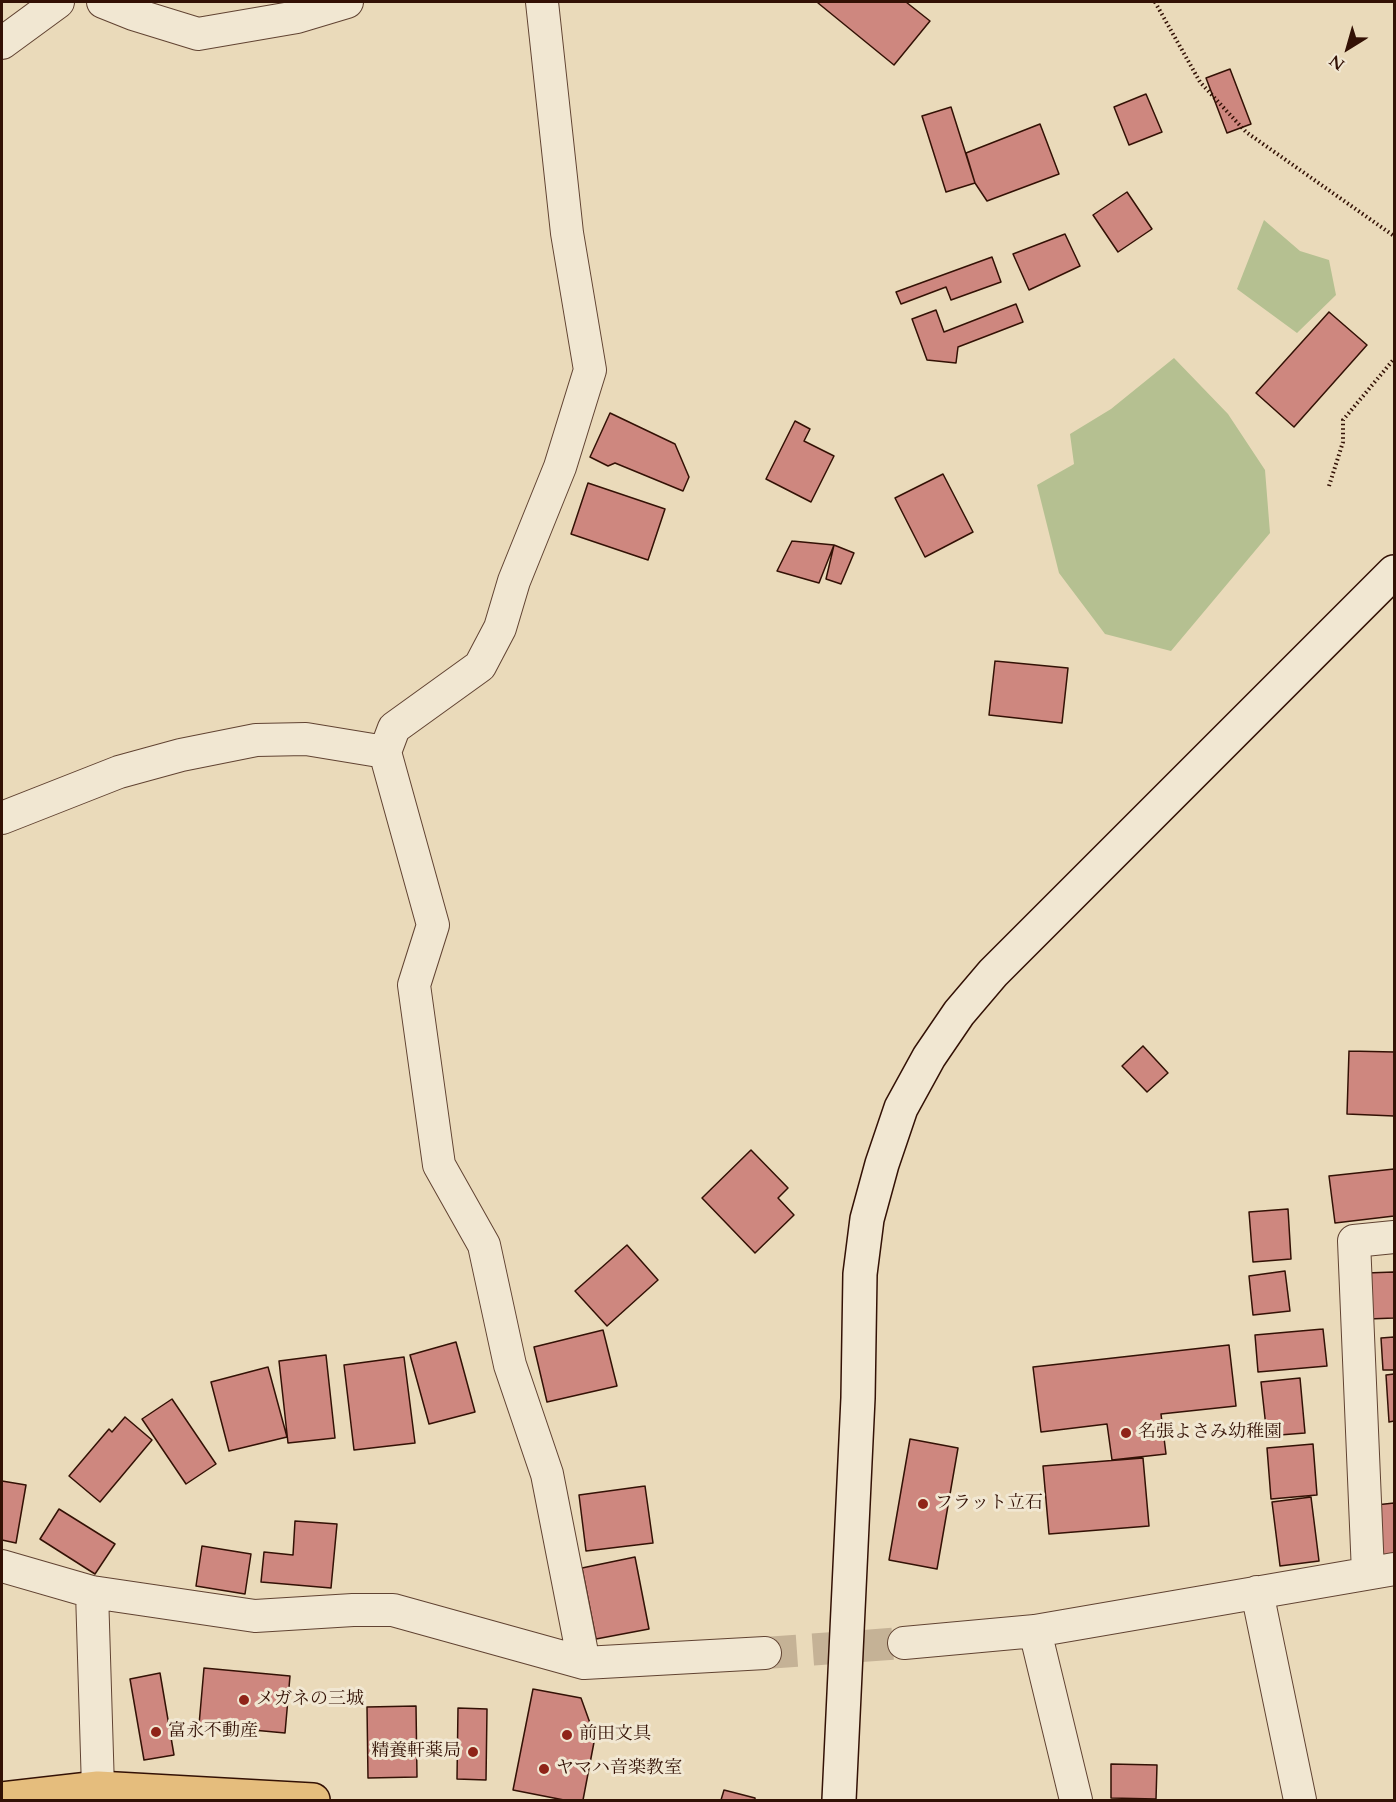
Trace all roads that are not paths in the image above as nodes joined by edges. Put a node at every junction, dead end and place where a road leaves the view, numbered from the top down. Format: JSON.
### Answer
{"nodes":[{"id":1,"x":58,"y":2,"type":"edge"},
{"id":2,"x":103,"y":2,"type":"edge"},
{"id":3,"x":347,"y":2,"type":"edge"},
{"id":4,"x":542,"y":2,"type":"edge"},
{"id":5,"x":2,"y":44,"type":"edge"},
{"id":6,"x":1395,"y":572,"type":"edge"},
{"id":7,"x":385,"y":752,"type":"junction"},
{"id":8,"x":2,"y":818,"type":"edge"},
{"id":9,"x":1395,"y":1237,"type":"edge"},
{"id":10,"x":2,"y":1566,"type":"edge"},
{"id":11,"x":1381,"y":1571,"type":"edge"},
{"id":12,"x":92,"y":1592,"type":"junction"},
{"id":13,"x":1257,"y":1592,"type":"junction"},
{"id":14,"x":1035,"y":1631,"type":"junction"},
{"id":15,"x":904,"y":1643,"type":"tunnel mouth"},
{"id":16,"x":765,"y":1653,"type":"tunnel mouth"},
{"id":17,"x":584,"y":1662,"type":"junction"},
{"id":18,"x":100,"y":1794,"type":"edge"},
{"id":19,"x":2,"y":1799,"type":"edge"},
{"id":20,"x":313,"y":1800,"type":"edge"},
{"id":21,"x":839,"y":1800,"type":"edge"},
{"id":22,"x":1076,"y":1800,"type":"edge"},
{"id":23,"x":1300,"y":1800,"type":"edge"}],
"edges":[{"from":1,"to":5,"type":"street"},
{"from":2,"to":3,"type":"street"},
{"from":4,"to":7,"type":"street"},
{"from":6,"to":21,"type":"street"},
{"from":7,"to":8,"type":"street"},
{"from":7,"to":17,"type":"street"},
{"from":9,"to":11,"type":"street"},
{"from":10,"to":12,"type":"street"},
{"from":11,"to":13,"type":"street"},
{"from":12,"to":17,"type":"street"},
{"from":12,"to":18,"type":"street"},
{"from":13,"to":14,"type":"street"},
{"from":13,"to":23,"type":"street"},
{"from":14,"to":15,"type":"street"},
{"from":14,"to":22,"type":"street"},
{"from":16,"to":17,"type":"street"},
{"from":18,"to":19,"type":"highway"},
{"from":18,"to":20,"type":"highway"}]}
